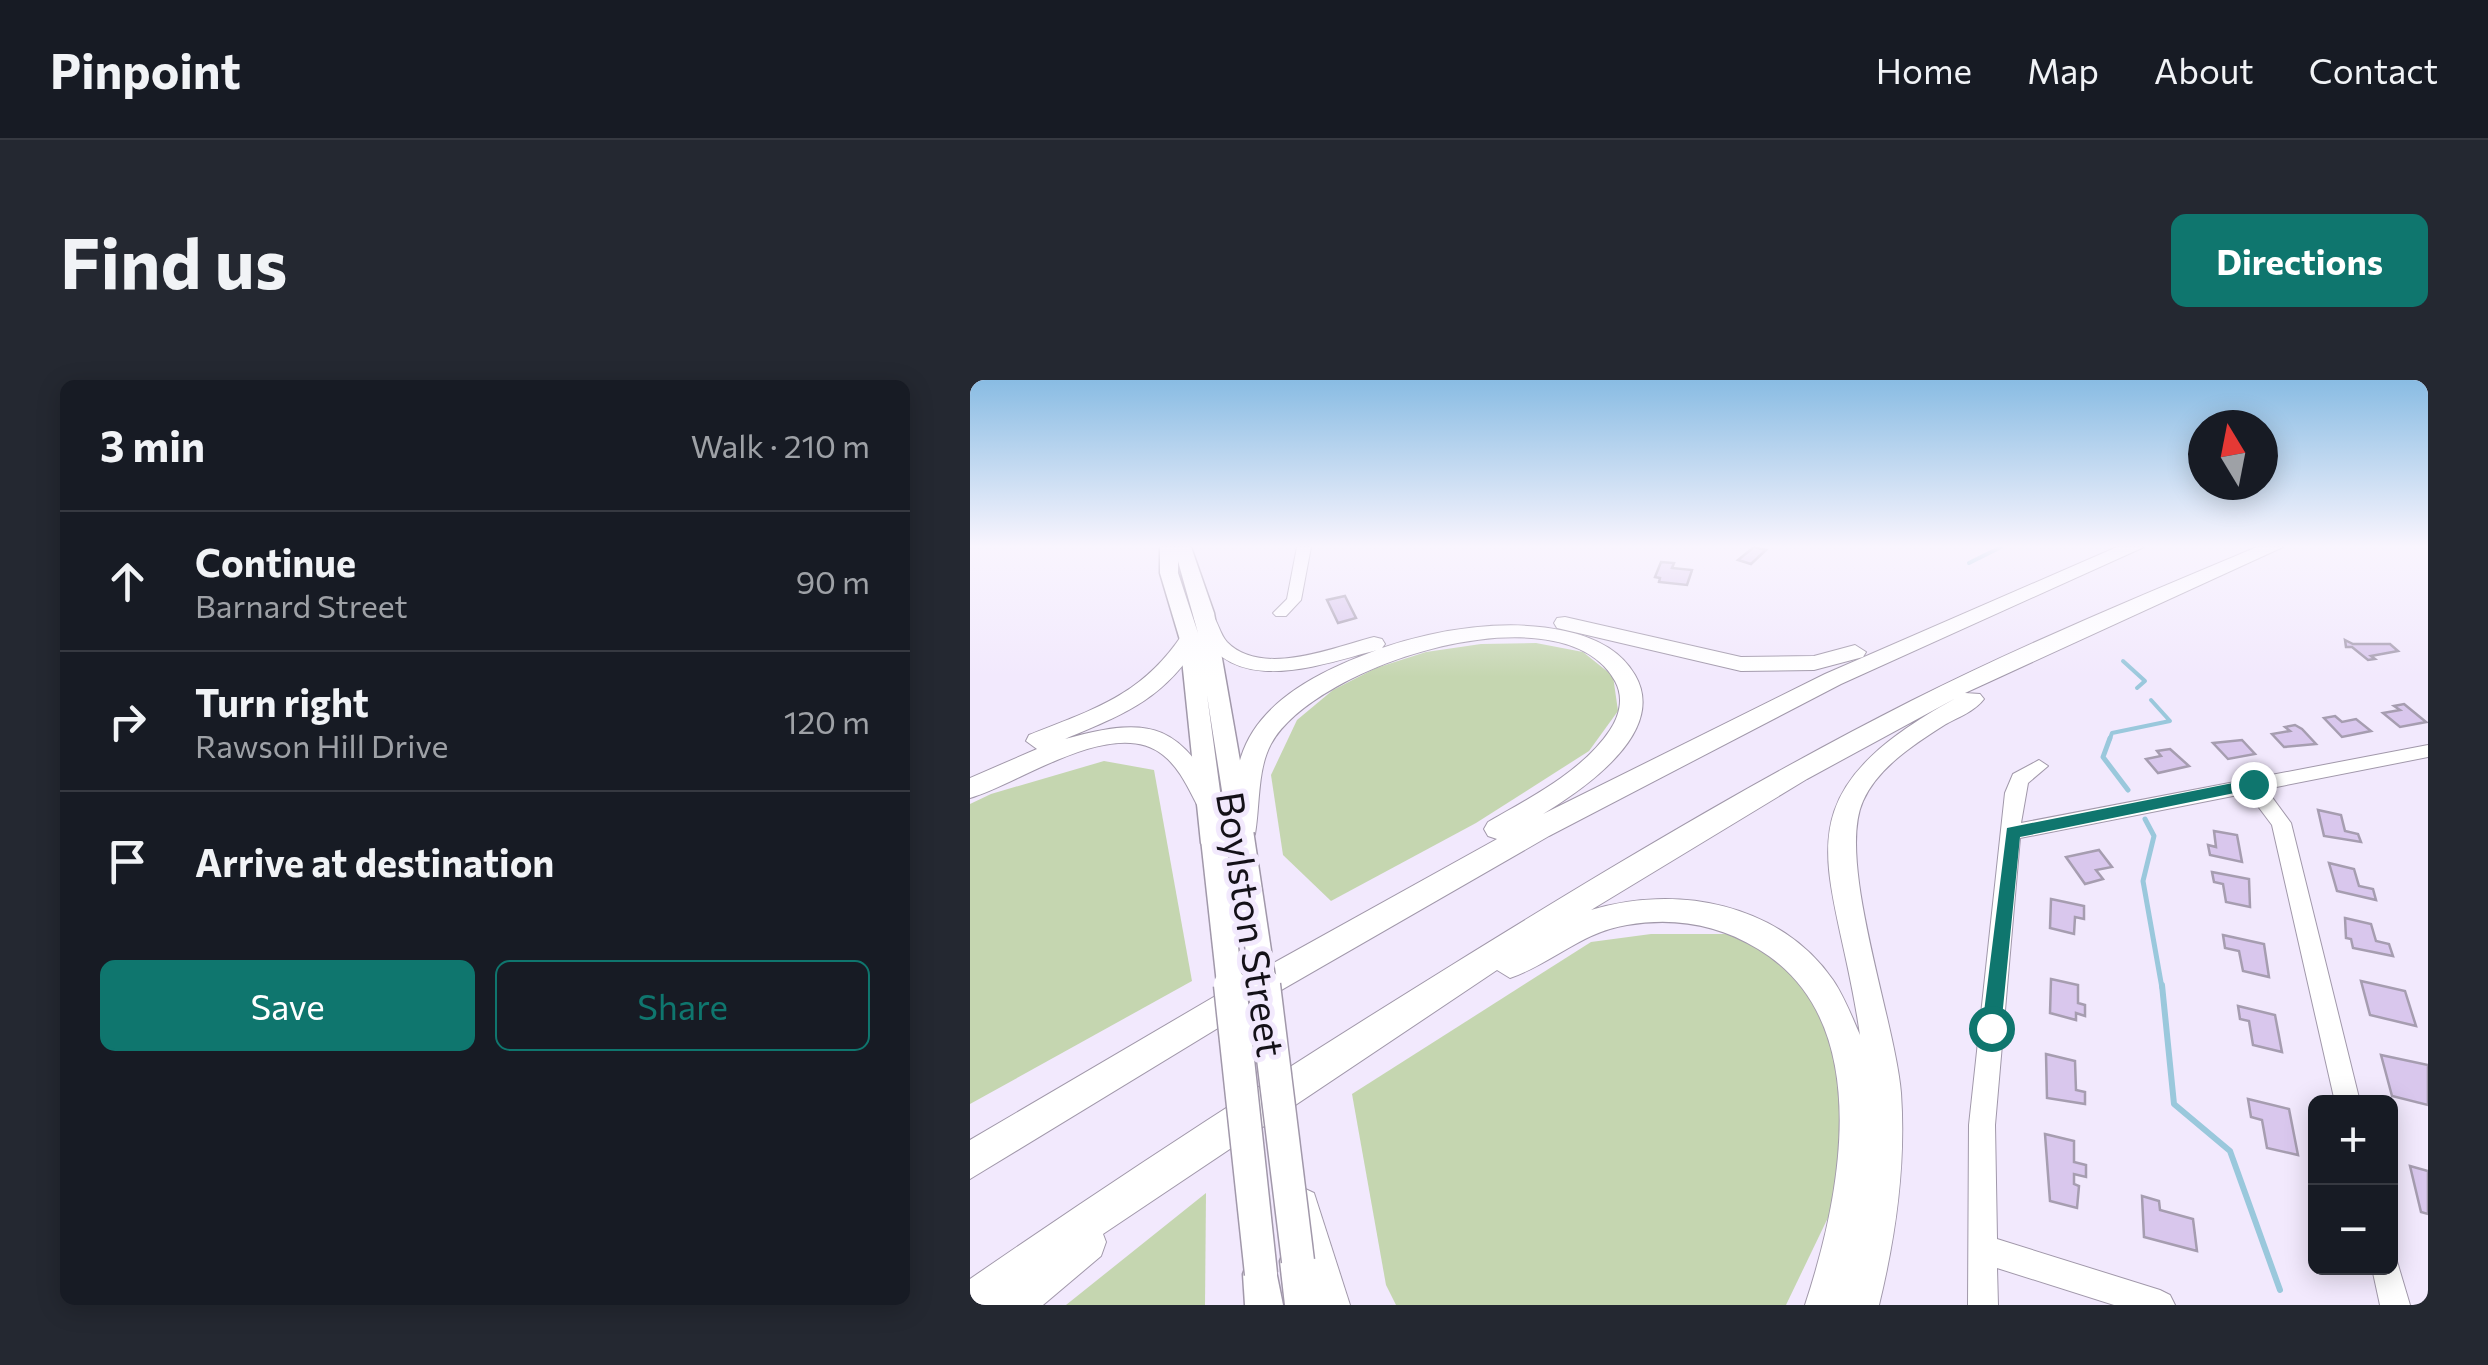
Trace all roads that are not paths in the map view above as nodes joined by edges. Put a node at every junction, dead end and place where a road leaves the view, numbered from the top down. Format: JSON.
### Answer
{"nodes":[{"id":1,"x":1175,"y":590,"type":"edge"},
{"id":2,"x":1196,"y":590,"type":"edge"},
{"id":3,"x":1296,"y":590,"type":"edge"},
{"id":4,"x":2031,"y":590,"type":"edge"},
{"id":5,"x":2175,"y":590,"type":"edge"},
{"id":6,"x":1280,"y":613,"type":"dead end"},
{"id":7,"x":1205,"y":618,"type":"junction"},
{"id":8,"x":2101,"y":622,"type":"junction"},
{"id":9,"x":1942,"y":626,"type":"junction"},
{"id":10,"x":1190,"y":640,"type":"junction"},
{"id":11,"x":2428,"y":751,"type":"edge"},
{"id":12,"x":2039,"y":766,"type":"dead end"},
{"id":13,"x":970,"y":772,"type":"edge"},
{"id":14,"x":2253,"y":784,"type":"junction"},
{"id":15,"x":970,"y":789,"type":"edge"},
{"id":16,"x":1211,"y":807,"type":"junction"},
{"id":17,"x":2012,"y":832,"type":"junction"},
{"id":18,"x":1228,"y":838,"type":"junction"},
{"id":19,"x":1278,"y":975,"type":"junction"},
{"id":20,"x":1320,"y":1067,"type":"junction"},
{"id":21,"x":2346,"y":1095,"type":"edge"},
{"id":22,"x":1209,"y":1140,"type":"junction"},
{"id":23,"x":970,"y":1161,"type":"edge"},
{"id":24,"x":1286,"y":1162,"type":"joint"},
{"id":25,"x":1982,"y":1249,"type":"junction"},
{"id":26,"x":1307,"y":1257,"type":"junction"},
{"id":27,"x":2388,"y":1275,"type":"edge"},
{"id":28,"x":1262,"y":1290,"type":"edge"},
{"id":29,"x":970,"y":1302,"type":"edge"},
{"id":30,"x":1012,"y":1305,"type":"edge"},
{"id":31,"x":1304,"y":1305,"type":"edge"},
{"id":32,"x":1330,"y":1305,"type":"edge"},
{"id":33,"x":1825,"y":1305,"type":"edge"},
{"id":34,"x":1858,"y":1305,"type":"edge"},
{"id":35,"x":1983,"y":1305,"type":"edge"},
{"id":36,"x":2160,"y":1305,"type":"edge"},
{"id":37,"x":2395,"y":1305,"type":"edge"}],
"edges":[{"from":1,"to":10,"type":"main road","name":"Boylston Street"},
{"from":2,"to":7,"type":"main road","name":"Boylston Street"},
{"from":3,"to":6,"type":"street"},
{"from":4,"to":9,"type":"highway"},
{"from":5,"to":8,"type":"highway"},
{"from":7,"to":9,"type":"highway"},
{"from":7,"to":18,"type":"main road","name":"Boylston Street"},
{"from":8,"to":20,"type":"highway"},
{"from":8,"to":34,"type":"highway"},
{"from":9,"to":19,"type":"highway"},
{"from":10,"to":13,"type":"highway"},
{"from":10,"to":16,"type":"main road","name":"Boylston Street"},
{"from":11,"to":14,"type":"street"},
{"from":12,"to":17,"type":"street"},
{"from":14,"to":17,"type":"street"},
{"from":14,"to":21,"type":"street"},
{"from":15,"to":16,"type":"highway"},
{"from":16,"to":18,"type":"main road","name":"Boylston Street"},
{"from":17,"to":25,"type":"street"},
{"from":18,"to":19,"type":"highway"},
{"from":18,"to":24,"type":"main road","name":"Boylston Street","bridge":true},
{"from":18,"to":28,"type":"main road","name":"Boylston Street","bridge":true},
{"from":19,"to":23,"type":"highway"},
{"from":20,"to":22,"type":"highway"},
{"from":20,"to":33,"type":"highway"},
{"from":22,"to":29,"type":"highway"},
{"from":22,"to":30,"type":"highway"},
{"from":24,"to":26,"type":"highway","bridge":true},
{"from":25,"to":35,"type":"street"},
{"from":25,"to":36,"type":"street"},
{"from":26,"to":31,"type":"main road"},
{"from":26,"to":32,"type":"highway"},
{"from":27,"to":37,"type":"street"}]}
